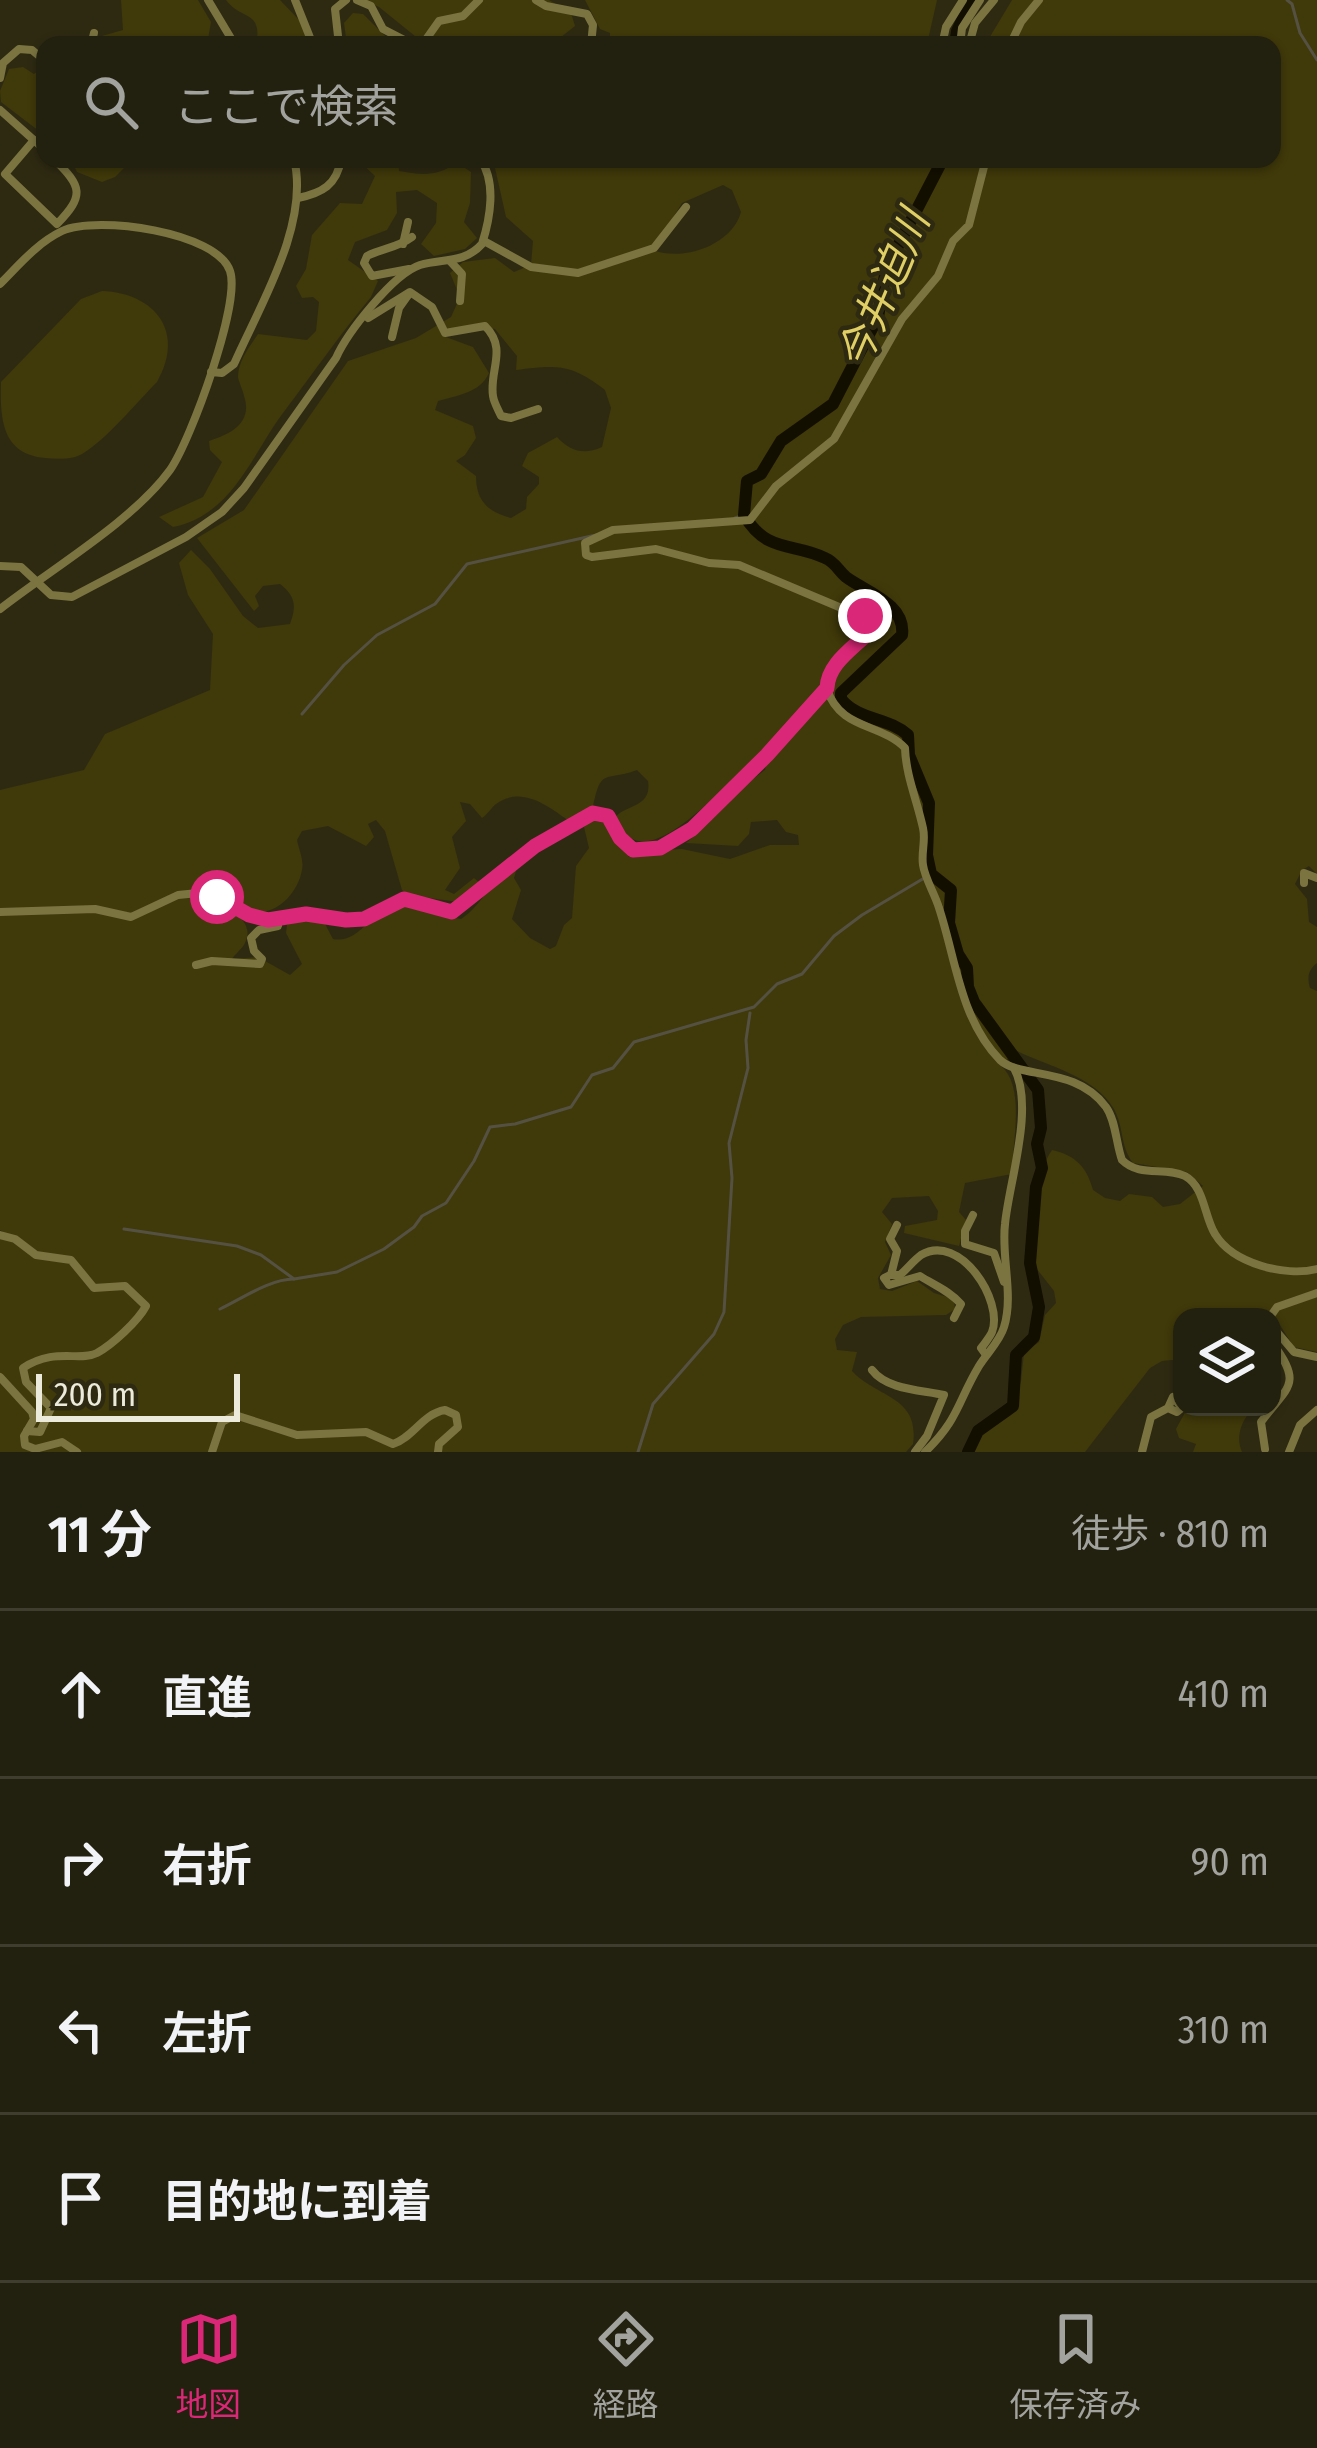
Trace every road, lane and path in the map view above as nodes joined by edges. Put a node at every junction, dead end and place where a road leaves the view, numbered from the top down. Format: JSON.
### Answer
{"nodes":[{"id":1,"x":208,"y":0,"type":"edge"},
{"id":2,"x":296,"y":0,"type":"edge"},
{"id":3,"x":346,"y":0,"type":"edge"},
{"id":4,"x":357,"y":0,"type":"edge"},
{"id":5,"x":479,"y":0,"type":"edge"},
{"id":6,"x":536,"y":0,"type":"edge"},
{"id":7,"x":963,"y":0,"type":"edge"},
{"id":8,"x":980,"y":0,"type":"edge"},
{"id":9,"x":994,"y":0,"type":"edge"},
{"id":10,"x":1039,"y":0,"type":"edge"},
{"id":11,"x":94,"y":33,"type":"dead end"},
{"id":12,"x":93,"y":36,"type":"edge"},
{"id":13,"x":230,"y":36,"type":"edge"},
{"id":14,"x":310,"y":36,"type":"edge"},
{"id":15,"x":338,"y":36,"type":"edge"},
{"id":16,"x":398,"y":36,"type":"edge"},
{"id":17,"x":426,"y":36,"type":"edge"},
{"id":18,"x":592,"y":36,"type":"edge"},
{"id":19,"x":944,"y":36,"type":"edge"},
{"id":20,"x":961,"y":36,"type":"edge"},
{"id":21,"x":972,"y":36,"type":"edge"},
{"id":22,"x":1014,"y":36,"type":"edge"},
{"id":23,"x":36,"y":54,"type":"edge"},
{"id":24,"x":0,"y":78,"type":"edge"},
{"id":25,"x":0,"y":110,"type":"edge"},
{"id":26,"x":34,"y":140,"type":"joint"},
{"id":27,"x":63,"y":168,"type":"edge"},
{"id":28,"x":295,"y":168,"type":"edge"},
{"id":29,"x":337,"y":168,"type":"edge"},
{"id":30,"x":487,"y":168,"type":"edge"},
{"id":31,"x":984,"y":168,"type":"edge"},
{"id":32,"x":297,"y":198,"type":"junction"},
{"id":33,"x":686,"y":207,"type":"dead end"},
{"id":34,"x":408,"y":223,"type":"dead end"},
{"id":35,"x":59,"y":228,"type":"junction"},
{"id":36,"x":412,"y":238,"type":"dead end"},
{"id":37,"x":484,"y":241,"type":"junction"},
{"id":38,"x":403,"y":245,"type":"junction"},
{"id":39,"x":451,"y":261,"type":"junction"},
{"id":40,"x":411,"y":269,"type":"junction"},
{"id":41,"x":0,"y":284,"type":"edge"},
{"id":42,"x":410,"y":292,"type":"junction"},
{"id":43,"x":460,"y":301,"type":"dead end"},
{"id":44,"x":356,"y":324,"type":"junction"},
{"id":45,"x":392,"y":337,"type":"dead end"},
{"id":46,"x":211,"y":372,"type":"junction"},
{"id":47,"x":538,"y":409,"type":"dead end"},
{"id":48,"x":0,"y":566,"type":"edge"},
{"id":49,"x":36,"y":580,"type":"junction"},
{"id":50,"x":0,"y":609,"type":"edge"},
{"id":51,"x":827,"y":688,"type":"junction"},
{"id":52,"x":1317,"y":878,"type":"edge"},
{"id":53,"x":1304,"y":884,"type":"dead end"},
{"id":54,"x":0,"y":912,"type":"edge"},
{"id":55,"x":279,"y":919,"type":"junction"},
{"id":56,"x":196,"y":965,"type":"dead end"},
{"id":57,"x":1015,"y":1068,"type":"junction"},
{"id":58,"x":973,"y":1216,"type":"dead end"},
{"id":59,"x":897,"y":1226,"type":"dead end"},
{"id":60,"x":0,"y":1235,"type":"edge"},
{"id":61,"x":1317,"y":1269,"type":"edge"},
{"id":62,"x":891,"y":1275,"type":"junction"},
{"id":63,"x":1005,"y":1282,"type":"junction"},
{"id":64,"x":1317,"y":1293,"type":"edge"},
{"id":65,"x":1276,"y":1308,"type":"edge"},
{"id":66,"x":954,"y":1318,"type":"dead end"},
{"id":67,"x":1281,"y":1337,"type":"edge"},
{"id":68,"x":1281,"y":1354,"type":"edge"},
{"id":69,"x":986,"y":1355,"type":"junction"},
{"id":70,"x":1317,"y":1357,"type":"edge"},
{"id":71,"x":872,"y":1370,"type":"dead end"},
{"id":72,"x":0,"y":1377,"type":"edge"},
{"id":73,"x":1281,"y":1400,"type":"edge"},
{"id":74,"x":1168,"y":1408,"type":"dead end"},
{"id":75,"x":1317,"y":1410,"type":"edge"},
{"id":76,"x":1267,"y":1416,"type":"edge"},
{"id":77,"x":27,"y":1431,"type":"junction"},
{"id":78,"x":1265,"y":1449,"type":"dead end"},
{"id":79,"x":77,"y":1452,"type":"edge"},
{"id":80,"x":212,"y":1452,"type":"edge"},
{"id":81,"x":438,"y":1452,"type":"edge"},
{"id":82,"x":915,"y":1452,"type":"edge"},
{"id":83,"x":925,"y":1452,"type":"edge"},
{"id":84,"x":1142,"y":1452,"type":"edge"},
{"id":85,"x":1289,"y":1452,"type":"edge"}],
"edges":[{"from":1,"to":13,"type":"street"},
{"from":2,"to":14,"type":"street"},
{"from":3,"to":15,"type":"street"},
{"from":4,"to":16,"type":"street"},
{"from":5,"to":17,"type":"street"},
{"from":6,"to":18,"type":"street"},
{"from":7,"to":19,"type":"street"},
{"from":8,"to":20,"type":"street"},
{"from":9,"to":21,"type":"street"},
{"from":10,"to":22,"type":"street"},
{"from":11,"to":12,"type":"street"},
{"from":23,"to":24,"type":"street"},
{"from":25,"to":26,"type":"street"},
{"from":26,"to":35,"type":"street"},
{"from":27,"to":35,"type":"street"},
{"from":28,"to":32,"type":"street"},
{"from":29,"to":32,"type":"street"},
{"from":30,"to":37,"type":"street"},
{"from":31,"to":51,"type":"street"},
{"from":32,"to":46,"type":"street"},
{"from":33,"to":37,"type":"street"},
{"from":34,"to":38,"type":"street"},
{"from":35,"to":41,"type":"street"},
{"from":35,"to":46,"type":"street"},
{"from":36,"to":38,"type":"street"},
{"from":37,"to":39,"type":"street"},
{"from":38,"to":40,"type":"street"},
{"from":39,"to":40,"type":"street"},
{"from":39,"to":43,"type":"street"},
{"from":40,"to":44,"type":"street"},
{"from":42,"to":44,"type":"street"},
{"from":42,"to":45,"type":"street"},
{"from":42,"to":47,"type":"street"},
{"from":44,"to":49,"type":"street"},
{"from":46,"to":49,"type":"street"},
{"from":48,"to":49,"type":"street"},
{"from":49,"to":50,"type":"street"},
{"from":51,"to":55,"type":"street"},
{"from":51,"to":57,"type":"street"},
{"from":52,"to":53,"type":"street"},
{"from":54,"to":55,"type":"street"},
{"from":55,"to":56,"type":"street"},
{"from":57,"to":61,"type":"street"},
{"from":57,"to":63,"type":"street"},
{"from":58,"to":63,"type":"street"},
{"from":59,"to":62,"type":"street"},
{"from":60,"to":77,"type":"street"},
{"from":62,"to":66,"type":"street"},
{"from":62,"to":69,"type":"street"},
{"from":63,"to":69,"type":"street"},
{"from":64,"to":65,"type":"street"},
{"from":67,"to":70,"type":"street"},
{"from":68,"to":73,"type":"street"},
{"from":69,"to":83,"type":"street"},
{"from":71,"to":82,"type":"street"},
{"from":72,"to":77,"type":"street"},
{"from":74,"to":84,"type":"street"},
{"from":75,"to":85,"type":"street"},
{"from":76,"to":78,"type":"street"},
{"from":77,"to":79,"type":"street"},
{"from":80,"to":81,"type":"street"}]}
